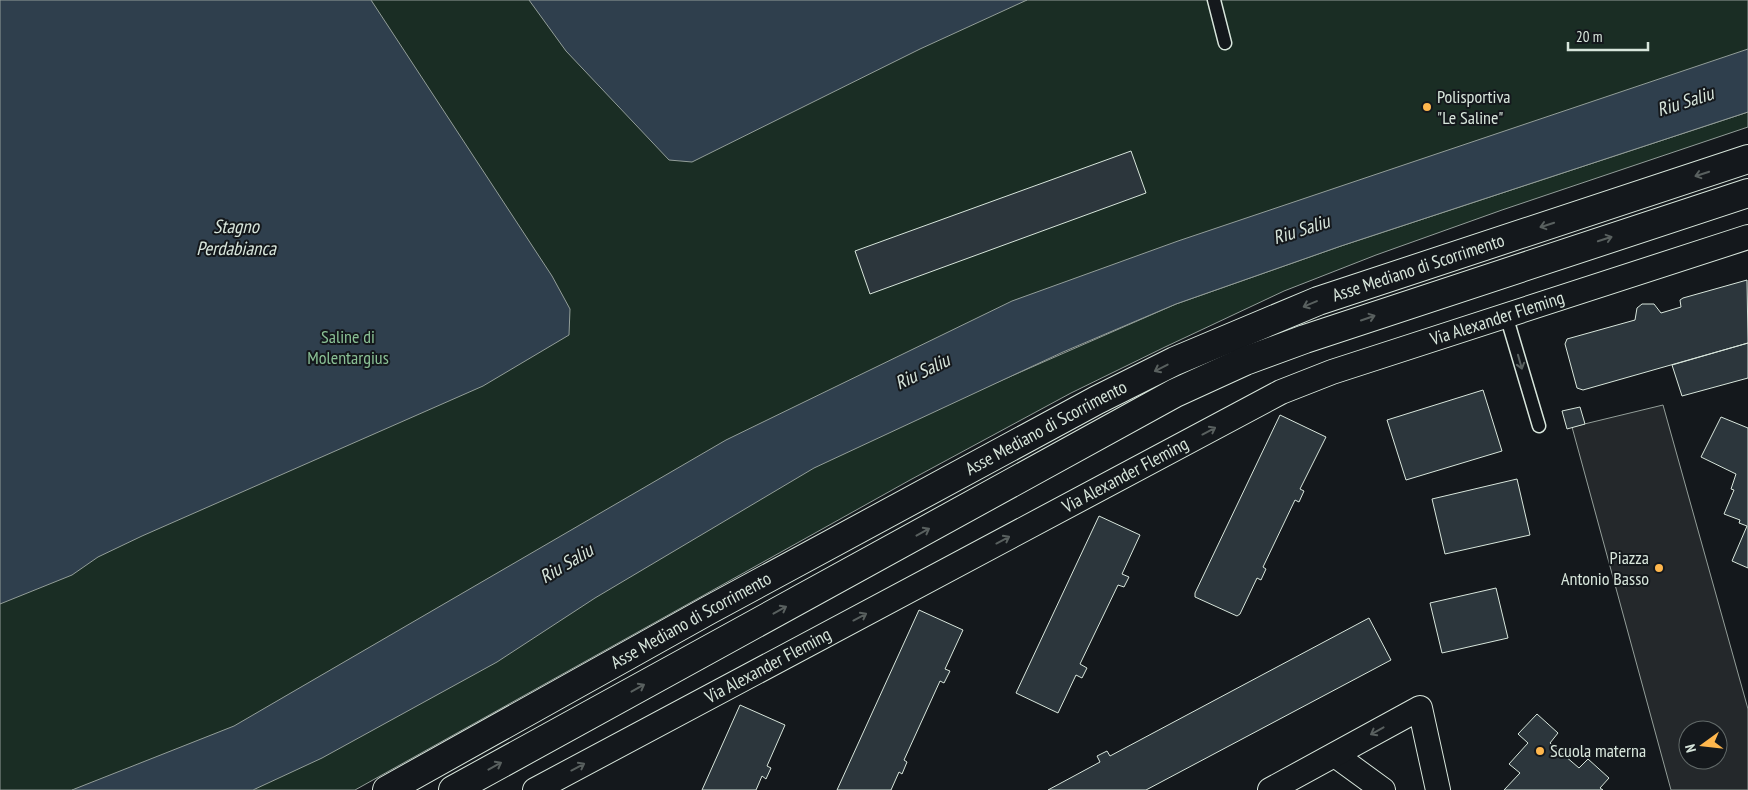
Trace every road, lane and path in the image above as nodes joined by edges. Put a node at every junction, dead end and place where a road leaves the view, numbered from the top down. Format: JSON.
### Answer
{"nodes":[{"id":1,"x":1214,"y":0,"type":"edge"},
{"id":2,"x":1225,"y":43,"type":"dead end"},
{"id":3,"x":1748,"y":159,"type":"edge"},
{"id":4,"x":1748,"y":193,"type":"edge"},
{"id":5,"x":1748,"y":236,"type":"edge"},
{"id":6,"x":1506,"y":315,"type":"junction"},
{"id":7,"x":1539,"y":426,"type":"dead end"},
{"id":8,"x":1335,"y":755,"type":"junction"},
{"id":9,"x":387,"y":790,"type":"edge"},
{"id":10,"x":453,"y":790,"type":"edge"},
{"id":11,"x":534,"y":790,"type":"edge"},
{"id":12,"x":1270,"y":790,"type":"edge"},
{"id":13,"x":1383,"y":790,"type":"edge"},
{"id":14,"x":1438,"y":790,"type":"edge"}],
"edges":[{"from":1,"to":2,"type":"lane"},
{"from":3,"to":9,"type":"highway","name":"Asse Mediano di Scorrimento","one_way":true},
{"from":10,"to":4,"type":"highway","name":"Asse Mediano di Scorrimento","one_way":true},
{"from":5,"to":6,"type":"street","name":"Via Alexander Fleming"},
{"from":6,"to":7,"type":"lane","one_way":true},
{"from":11,"to":6,"type":"street","name":"Via Alexander Fleming","one_way":true},
{"from":8,"to":12,"type":"street"},
{"from":8,"to":13,"type":"street"},
{"from":14,"to":8,"type":"street","one_way":true}]}
